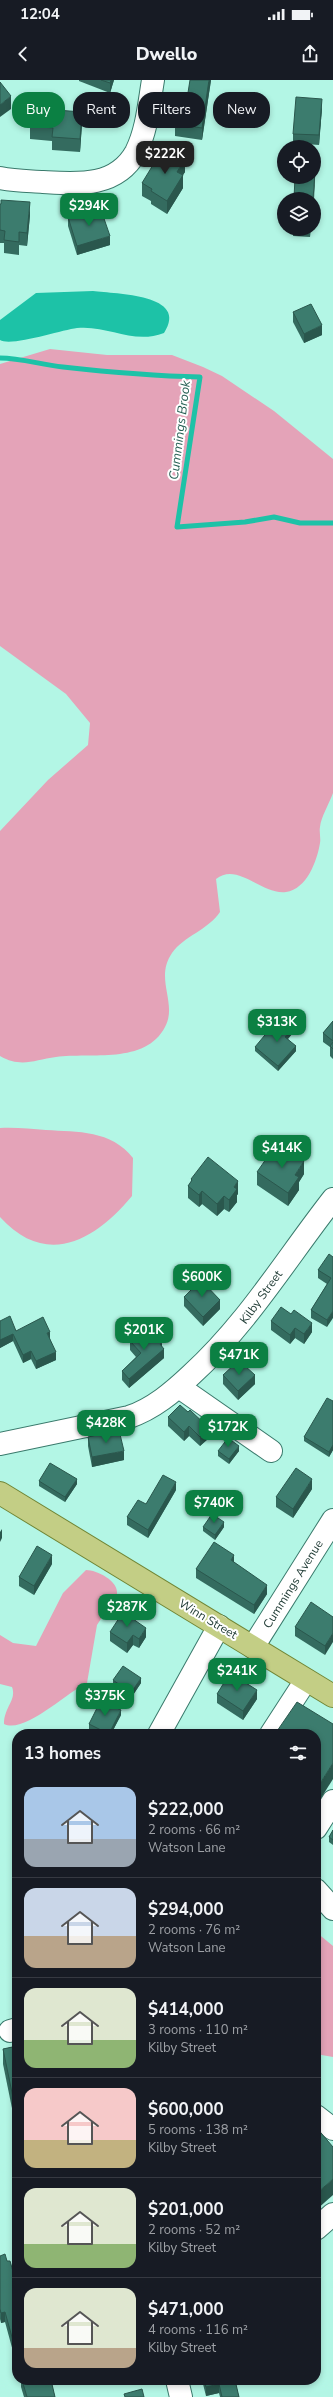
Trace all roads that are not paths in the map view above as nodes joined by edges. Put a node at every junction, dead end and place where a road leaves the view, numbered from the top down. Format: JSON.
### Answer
{"nodes":[{"id":1,"x":153,"y":80,"type":"edge"},
{"id":2,"x":0,"y":178,"type":"edge"},
{"id":3,"x":333,"y":1199,"type":"edge"},
{"id":4,"x":179,"y":1387,"type":"junction"},
{"id":5,"x":0,"y":1444,"type":"edge"},
{"id":6,"x":271,"y":1451,"type":"dead end"},
{"id":7,"x":0,"y":1493,"type":"edge"},
{"id":8,"x":333,"y":1520,"type":"edge"},
{"id":9,"x":219,"y":1626,"type":"junction"},
{"id":10,"x":253,"y":1647,"type":"junction"},
{"id":11,"x":306,"y":1680,"type":"junction"},
{"id":12,"x":333,"y":1696,"type":"edge"},
{"id":13,"x":162,"y":1729,"type":"edge"},
{"id":14,"x":274,"y":1729,"type":"edge"},
{"id":15,"x":333,"y":1801,"type":"edge"},
{"id":16,"x":321,"y":1820,"type":"edge"},
{"id":17,"x":321,"y":1896,"type":"edge"},
{"id":18,"x":333,"y":1909,"type":"edge"},
{"id":19,"x":321,"y":2120,"type":"edge"},
{"id":20,"x":333,"y":2129,"type":"edge"},
{"id":21,"x":333,"y":2214,"type":"edge"},
{"id":22,"x":321,"y":2225,"type":"edge"},
{"id":23,"x":178,"y":2385,"type":"edge"},
{"id":24,"x":181,"y":2397,"type":"edge"}],
"edges":[{"from":1,"to":2,"type":"street"},
{"from":3,"to":4,"type":"street","name":"Kilby Street"},
{"from":4,"to":5,"type":"street","name":"Kilby Street"},
{"from":4,"to":6,"type":"street"},
{"from":7,"to":9,"type":"main road","name":"Winn Street"},
{"from":8,"to":10,"type":"street","name":"Cummings Avenue"},
{"from":9,"to":10,"type":"main road","name":"Winn Street"},
{"from":9,"to":13,"type":"street"},
{"from":10,"to":11,"type":"main road","name":"Winn Street"},
{"from":11,"to":12,"type":"main road","name":"Winn Street"},
{"from":11,"to":14,"type":"street"},
{"from":15,"to":16,"type":"street"},
{"from":17,"to":18,"type":"street"},
{"from":19,"to":20,"type":"street"},
{"from":21,"to":22,"type":"street"},
{"from":23,"to":24,"type":"street"}]}
